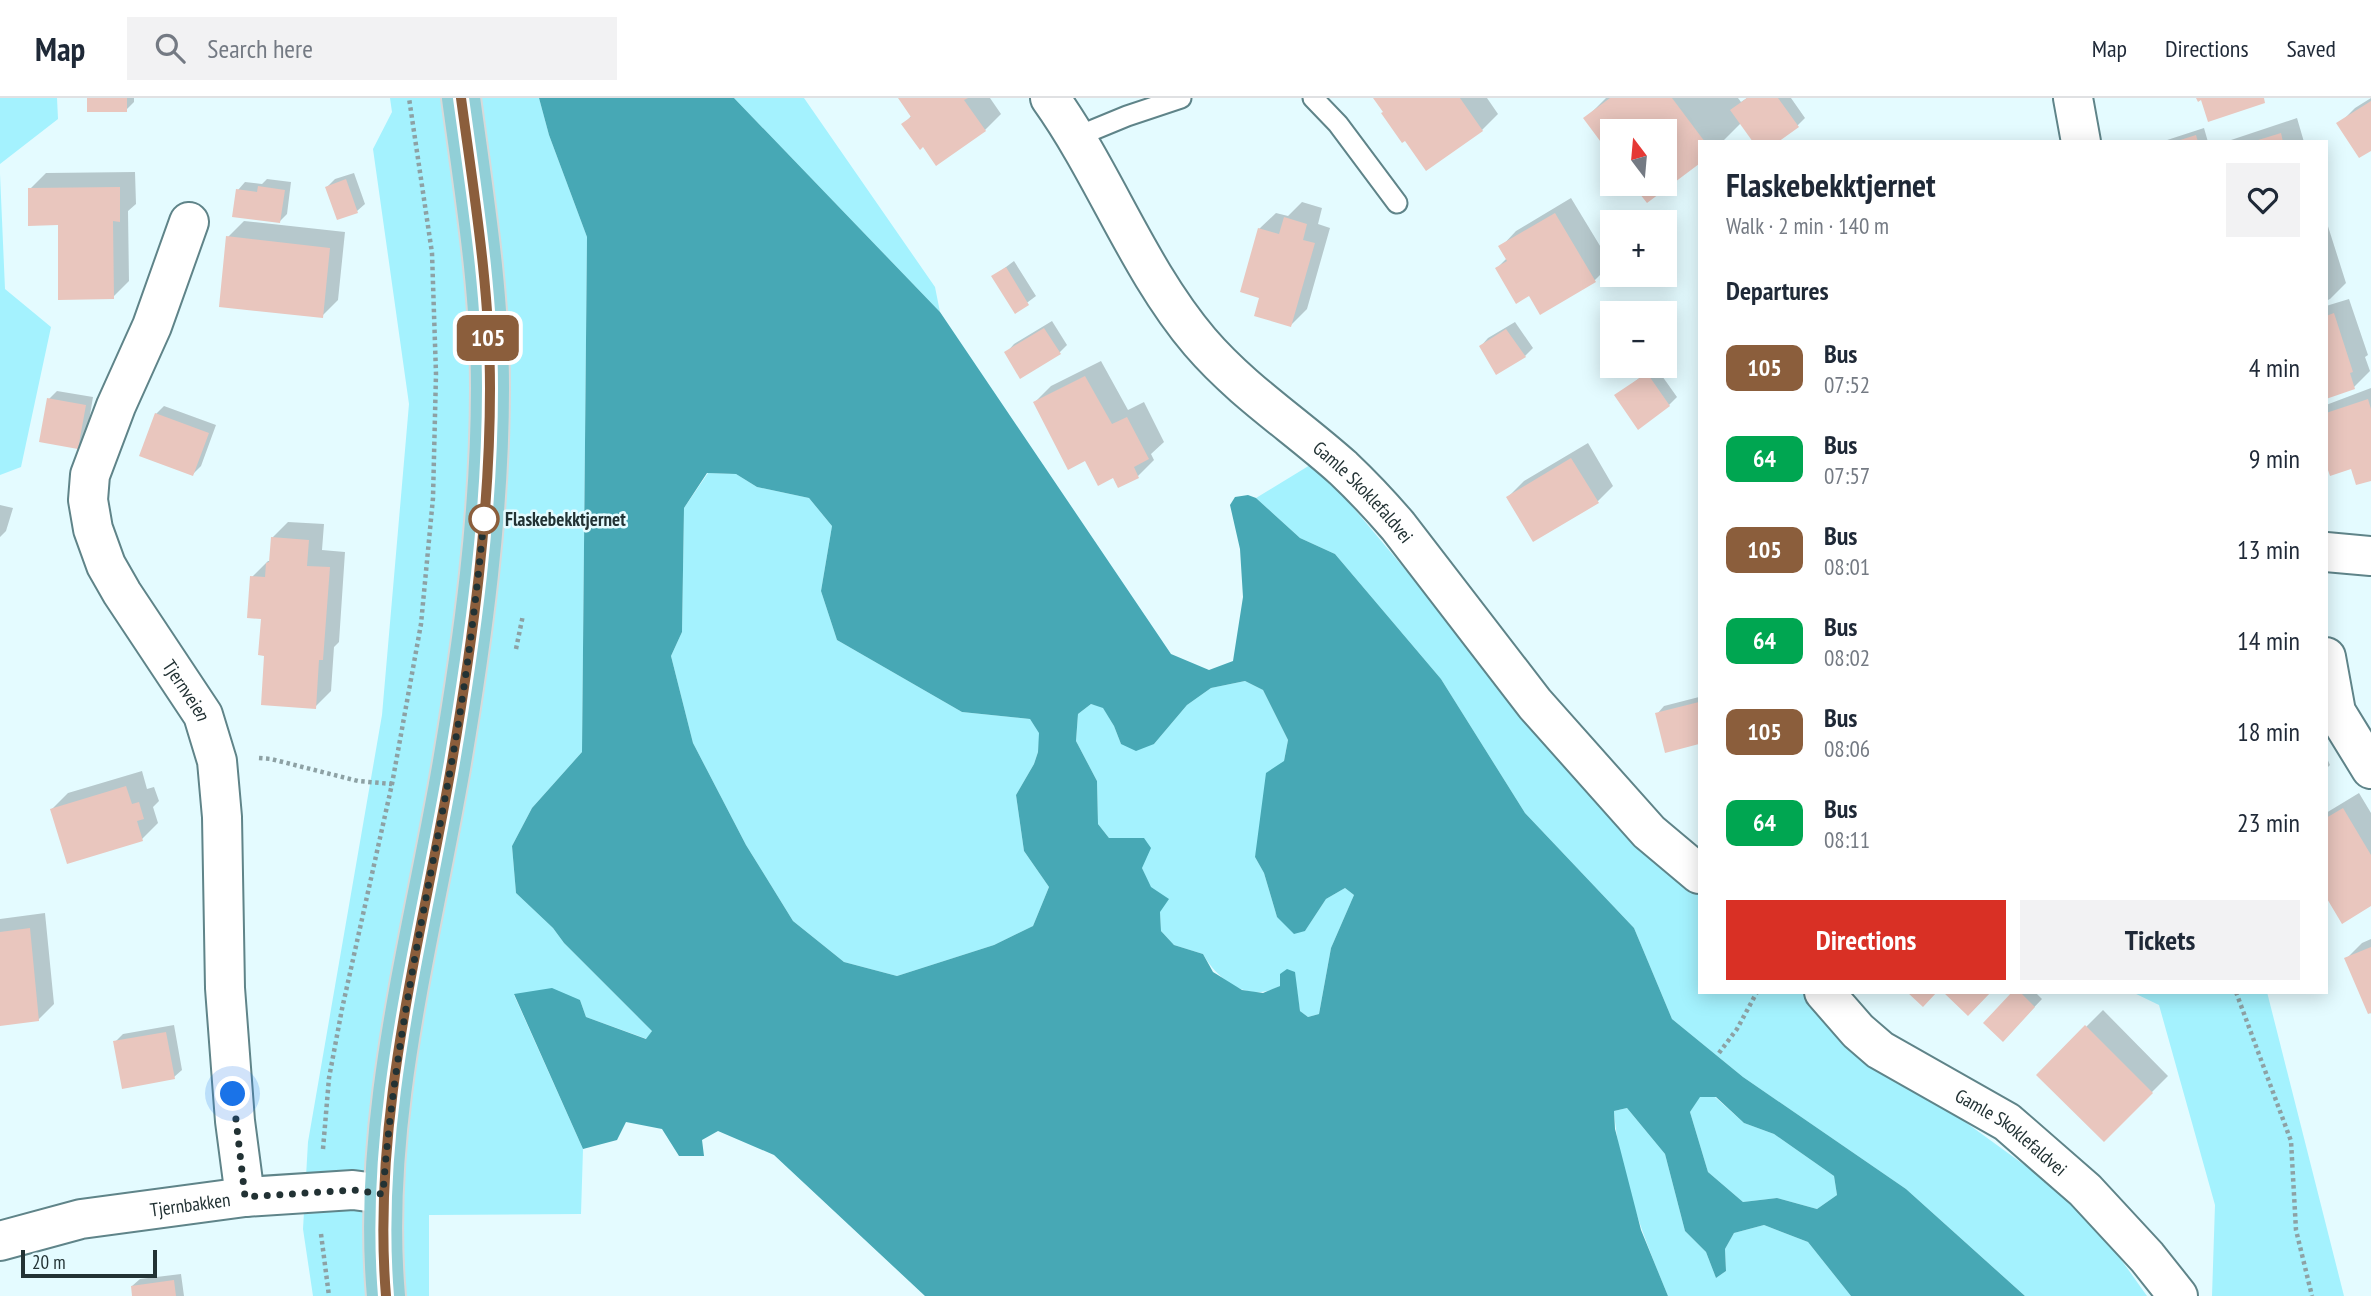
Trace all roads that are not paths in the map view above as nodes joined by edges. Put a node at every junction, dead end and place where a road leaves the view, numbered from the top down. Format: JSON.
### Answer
{"nodes":[{"id":1,"x":461,"y":98,"type":"edge"},
{"id":2,"x":1050,"y":98,"type":"edge"},
{"id":3,"x":1181,"y":98,"type":"edge"},
{"id":4,"x":1313,"y":98,"type":"edge"},
{"id":5,"x":2073,"y":98,"type":"edge"},
{"id":6,"x":1076,"y":137,"type":"junction"},
{"id":7,"x":2081,"y":140,"type":"edge"},
{"id":8,"x":1397,"y":203,"type":"dead end"},
{"id":9,"x":189,"y":222,"type":"dead end"},
{"id":10,"x":2328,"y":552,"type":"edge"},
{"id":11,"x":2371,"y":556,"type":"edge"},
{"id":12,"x":2328,"y":668,"type":"edge"},
{"id":13,"x":2371,"y":769,"type":"edge"},
{"id":14,"x":1698,"y":873,"type":"edge"},
{"id":15,"x":1826,"y":994,"type":"edge"},
{"id":16,"x":383,"y":1194,"type":"junction"},
{"id":17,"x":245,"y":1197,"type":"junction"},
{"id":18,"x":0,"y":1241,"type":"edge"},
{"id":19,"x":386,"y":1296,"type":"edge"},
{"id":20,"x":2178,"y":1296,"type":"edge"}],
"edges":[{"from":1,"to":16,"type":"main road"},
{"from":2,"to":6,"type":"street","name":"Gamle Skoklefaldvei"},
{"from":3,"to":6,"type":"lane"},
{"from":4,"to":8,"type":"lane"},
{"from":5,"to":7,"type":"street"},
{"from":6,"to":14,"type":"street","name":"Gamle Skoklefaldvei"},
{"from":9,"to":17,"type":"street","name":"Tjernveien"},
{"from":10,"to":11,"type":"street"},
{"from":12,"to":13,"type":"street"},
{"from":15,"to":20,"type":"street","name":"Gamle Skoklefaldvei"},
{"from":16,"to":17,"type":"street","name":"Tjernbakken"},
{"from":16,"to":19,"type":"main road"},
{"from":17,"to":18,"type":"street","name":"Tjernbakken"}]}
